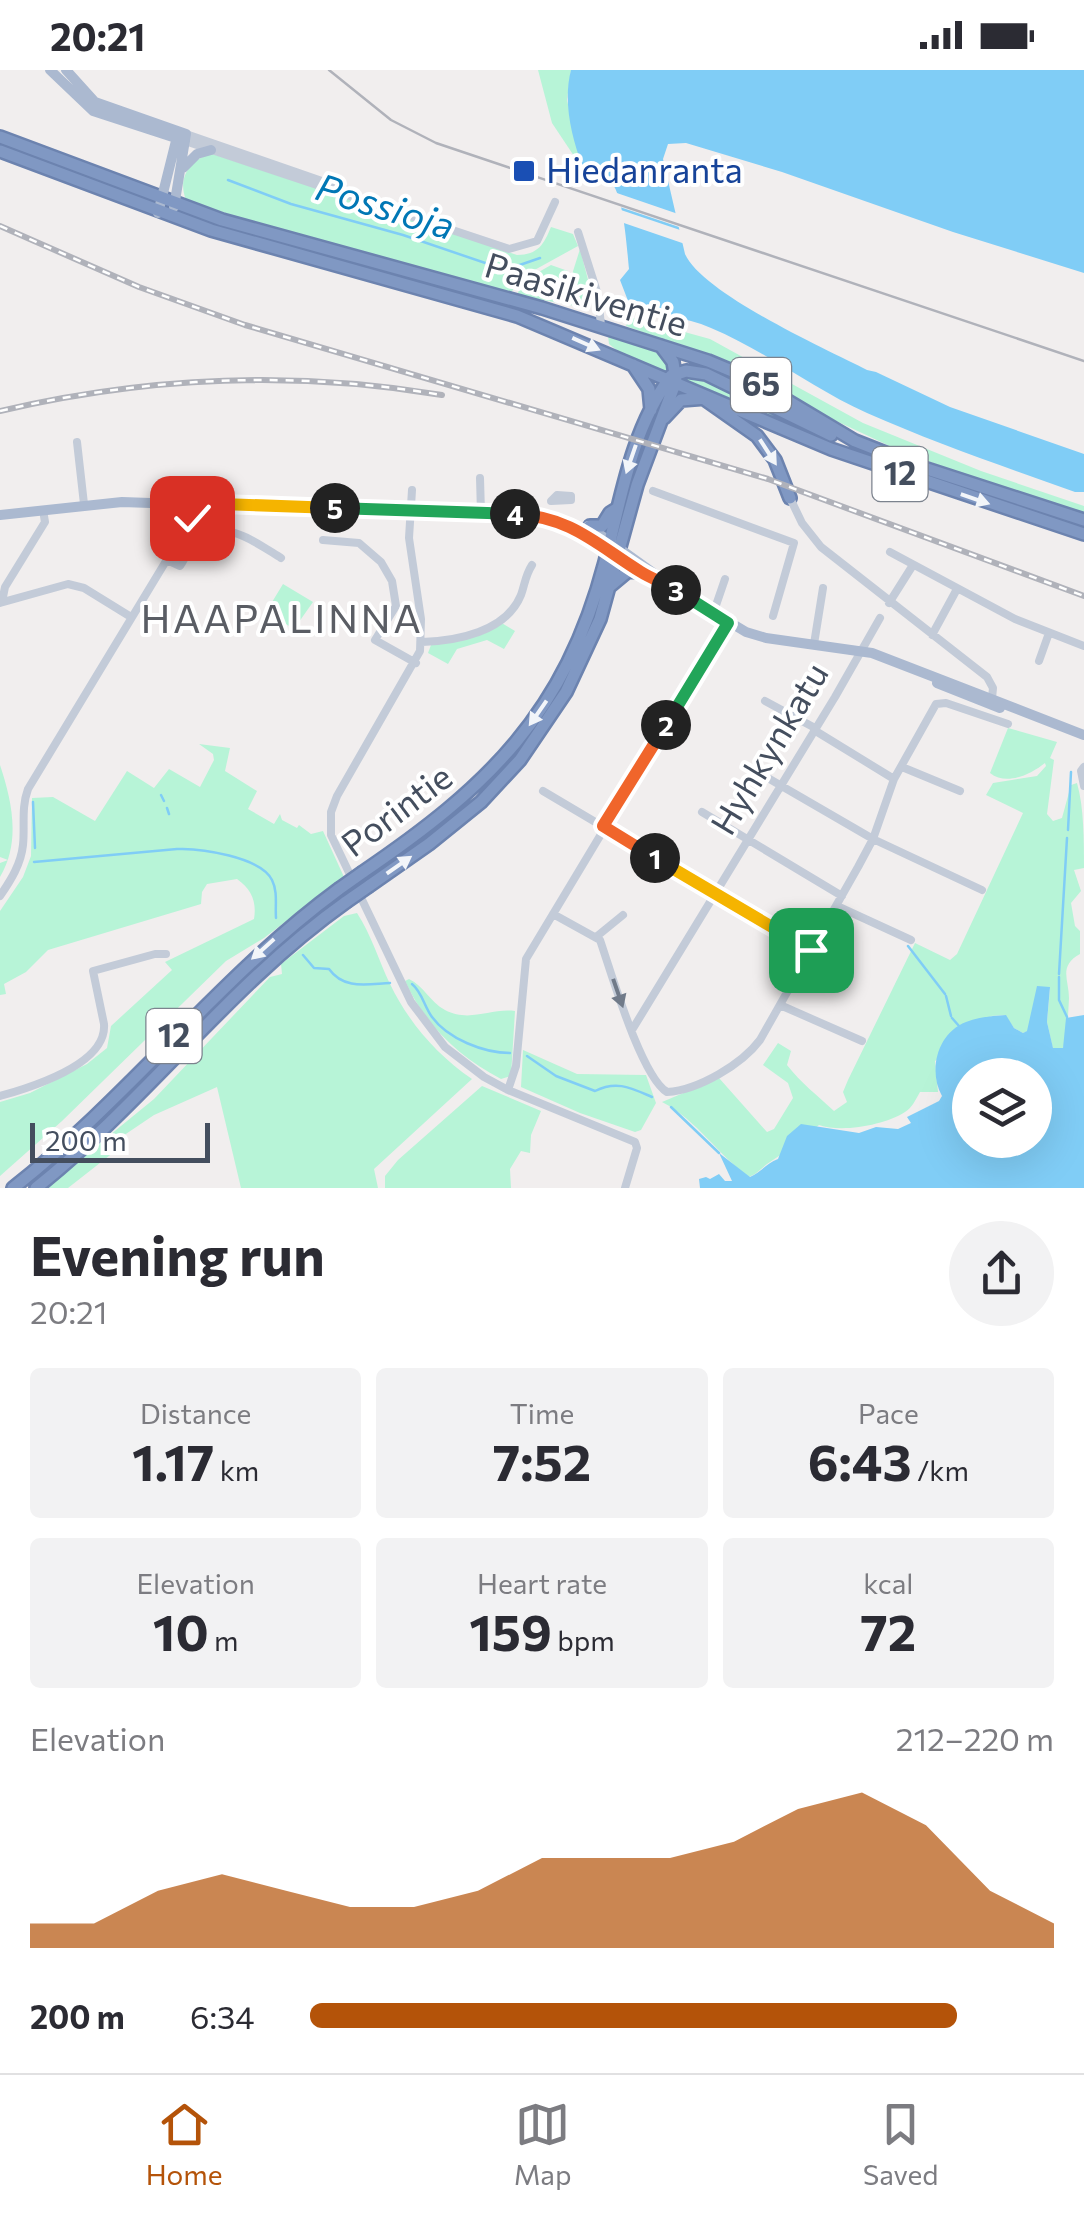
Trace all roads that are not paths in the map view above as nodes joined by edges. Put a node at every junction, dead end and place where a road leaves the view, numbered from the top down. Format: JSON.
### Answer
{"nodes":[{"id":1,"x":50,"y":70,"type":"edge"},
{"id":2,"x":66,"y":70,"type":"edge"},
{"id":3,"x":182,"y":137,"type":"junction"},
{"id":4,"x":0,"y":138,"type":"edge"},
{"id":5,"x":210,"y":150,"type":"junction"},
{"id":6,"x":0,"y":151,"type":"edge"},
{"id":7,"x":179,"y":173,"type":"junction"},
{"id":8,"x":162,"y":198,"type":"junction"},
{"id":9,"x":554,"y":202,"type":"dead end"},
{"id":10,"x":176,"y":204,"type":"junction"},
{"id":11,"x":165,"y":215,"type":"junction"},
{"id":12,"x":578,"y":232,"type":"dead end"},
{"id":13,"x":519,"y":248,"type":"junction"},
{"id":14,"x":600,"y":326,"type":"junction"},
{"id":15,"x":660,"y":344,"type":"junction"},
{"id":16,"x":632,"y":365,"type":"junction"},
{"id":17,"x":674,"y":377,"type":"junction"},
{"id":18,"x":697,"y":393,"type":"junction"},
{"id":19,"x":651,"y":411,"type":"junction"},
{"id":20,"x":658,"y":428,"type":"junction"},
{"id":21,"x":854,"y":441,"type":"junction"},
{"id":22,"x":76,"y":442,"type":"dead end"},
{"id":23,"x":480,"y":478,"type":"dead end"},
{"id":24,"x":412,"y":490,"type":"dead end"},
{"id":25,"x":653,"y":491,"type":"dead end"},
{"id":26,"x":790,"y":498,"type":"joint"},
{"id":27,"x":552,"y":501,"type":"dead end"},
{"id":28,"x":194,"y":503,"type":"junction"},
{"id":29,"x":84,"y":504,"type":"junction"},
{"id":30,"x":618,"y":508,"type":"junction"},
{"id":31,"x":44,"y":510,"type":"junction"},
{"id":32,"x":409,"y":511,"type":"junction"},
{"id":33,"x":481,"y":513,"type":"junction"},
{"id":34,"x":0,"y":515,"type":"edge"},
{"id":35,"x":551,"y":518,"type":"junction"},
{"id":36,"x":1084,"y":520,"type":"edge"},
{"id":37,"x":590,"y":526,"type":"junction"},
{"id":38,"x":806,"y":530,"type":"junction"},
{"id":39,"x":1084,"y":534,"type":"edge"},
{"id":40,"x":323,"y":540,"type":"dead end"},
{"id":41,"x":794,"y":542,"type":"junction"},
{"id":42,"x":614,"y":548,"type":"junction"},
{"id":43,"x":890,"y":552,"type":"dead end"},
{"id":44,"x":281,"y":558,"type":"dead end"},
{"id":45,"x":167,"y":560,"type":"junction"},
{"id":46,"x":532,"y":565,"type":"dead end"},
{"id":47,"x":914,"y":566,"type":"junction"},
{"id":48,"x":640,"y":572,"type":"junction"},
{"id":49,"x":725,"y":579,"type":"dead end"},
{"id":50,"x":666,"y":584,"type":"junction"},
{"id":51,"x":610,"y":586,"type":"junction"},
{"id":52,"x":823,"y":588,"type":"dead end"},
{"id":53,"x":958,"y":589,"type":"junction"},
{"id":54,"x":1,"y":603,"type":"edge"},
{"id":55,"x":890,"y":603,"type":"junction"},
{"id":56,"x":712,"y":614,"type":"junction"},
{"id":57,"x":773,"y":616,"type":"dead end"},
{"id":58,"x":131,"y":617,"type":"junction"},
{"id":59,"x":880,"y":618,"type":"dead end"},
{"id":60,"x":728,"y":623,"type":"junction"},
{"id":61,"x":1050,"y":633,"type":"junction"},
{"id":62,"x":932,"y":634,"type":"junction"},
{"id":63,"x":422,"y":642,"type":"junction"},
{"id":64,"x":814,"y":644,"type":"junction"},
{"id":65,"x":1084,"y":646,"type":"edge"},
{"id":66,"x":861,"y":650,"type":"junction"},
{"id":67,"x":1040,"y":661,"type":"dead end"},
{"id":68,"x":416,"y":662,"type":"junction"},
{"id":69,"x":971,"y":666,"type":"junction"},
{"id":70,"x":915,"y":668,"type":"junction"},
{"id":71,"x":978,"y":693,"type":"junction"},
{"id":72,"x":992,"y":698,"type":"junction"},
{"id":73,"x":765,"y":701,"type":"dead end"},
{"id":74,"x":1048,"y":722,"type":"junction"},
{"id":75,"x":1008,"y":724,"type":"dead end"},
{"id":76,"x":814,"y":729,"type":"junction"},
{"id":77,"x":1084,"y":735,"type":"edge"},
{"id":78,"x":902,"y":767,"type":"junction"},
{"id":79,"x":1084,"y":767,"type":"edge"},
{"id":80,"x":759,"y":772,"type":"dead end"},
{"id":81,"x":894,"y":779,"type":"junction"},
{"id":82,"x":780,"y":784,"type":"junction"},
{"id":83,"x":1084,"y":786,"type":"edge"},
{"id":84,"x":543,"y":791,"type":"dead end"},
{"id":85,"x":960,"y":791,"type":"dead end"},
{"id":86,"x":702,"y":812,"type":"dead end"},
{"id":87,"x":603,"y":826,"type":"junction"},
{"id":88,"x":873,"y":838,"type":"junction"},
{"id":89,"x":748,"y":840,"type":"junction"},
{"id":90,"x":982,"y":890,"type":"dead end"},
{"id":91,"x":715,"y":894,"type":"junction"},
{"id":92,"x":0,"y":896,"type":"edge"},
{"id":93,"x":842,"y":896,"type":"junction"},
{"id":94,"x":836,"y":906,"type":"junction"},
{"id":95,"x":553,"y":914,"type":"junction"},
{"id":96,"x":623,"y":915,"type":"dead end"},
{"id":97,"x":596,"y":937,"type":"junction"},
{"id":98,"x":911,"y":940,"type":"dead end"},
{"id":99,"x":811,"y":950,"type":"junction"},
{"id":100,"x":166,"y":954,"type":"dead end"},
{"id":101,"x":92,"y":971,"type":"junction"},
{"id":102,"x":82,"y":974,"type":"dead end"},
{"id":103,"x":780,"y":1005,"type":"junction"},
{"id":104,"x":632,"y":1030,"type":"junction"},
{"id":105,"x":862,"y":1040,"type":"dead end"},
{"id":106,"x":508,"y":1090,"type":"junction"},
{"id":107,"x":0,"y":1096,"type":"edge"},
{"id":108,"x":13,"y":1188,"type":"edge"},
{"id":109,"x":36,"y":1188,"type":"edge"},
{"id":110,"x":625,"y":1188,"type":"edge"}],
"edges":[{"from":1,"to":3,"type":"main road"},
{"from":2,"to":3,"type":"main road"},
{"from":3,"to":5,"type":"street"},
{"from":3,"to":7,"type":"main road"},
{"from":3,"to":8,"type":"main road"},
{"from":3,"to":13,"type":"street"},
{"from":4,"to":8,"type":"highway","name":"Paasikiventie","number":"65"},
{"from":5,"to":7,"type":"main road"},
{"from":5,"to":13,"type":"street"},
{"from":6,"to":11,"type":"highway","name":"Paasikiventie","number":"65"},
{"from":7,"to":10,"type":"main road"},
{"from":8,"to":10,"type":"highway","name":"Paasikiventie","number":"65"},
{"from":8,"to":11,"type":"main road"},
{"from":9,"to":13,"type":"street"},
{"from":10,"to":11,"type":"main road"},
{"from":10,"to":14,"type":"highway","name":"Paasikiventie","number":"65"},
{"from":11,"to":16,"type":"highway","name":"Paasikiventie","number":"65","one_way":true},
{"from":12,"to":14,"type":"street"},
{"from":14,"to":15,"type":"highway","name":"Paasikiventie","number":"65"},
{"from":15,"to":17,"type":"highway"},
{"from":15,"to":21,"type":"highway","name":"Paasikiventie","number":"65"},
{"from":16,"to":17,"type":"highway","name":"Paasikiventie","number":"65"},
{"from":16,"to":19,"type":"highway"},
{"from":17,"to":18,"type":"highway","name":"Paasikiventie","number":"65"},
{"from":17,"to":19,"type":"highway","name":"Porintie","number":"12"},
{"from":17,"to":20,"type":"highway","name":"Porintie"},
{"from":17,"to":21,"type":"highway","number":"12"},
{"from":18,"to":20,"type":"highway"},
{"from":18,"to":26,"type":"highway","one_way":true},
{"from":18,"to":39,"type":"highway","number":"12","one_way":true},
{"from":19,"to":30,"type":"highway","name":"Porintie","number":"12","one_way":true},
{"from":20,"to":42,"type":"highway","name":"Porintie","number":"12"},
{"from":21,"to":36,"type":"highway","name":"Paasikiventie","number":"12"},
{"from":22,"to":29,"type":"street"},
{"from":23,"to":33,"type":"street"},
{"from":24,"to":32,"type":"street"},
{"from":25,"to":41,"type":"street"},
{"from":26,"to":38,"type":"street"},
{"from":27,"to":35,"type":"street"},
{"from":28,"to":29,"type":"main road"},
{"from":28,"to":32,"type":"main road"},
{"from":28,"to":45,"type":"street"},
{"from":29,"to":31,"type":"main road"},
{"from":30,"to":37,"type":"highway"},
{"from":30,"to":42,"type":"highway","name":"Porintie","number":"12"},
{"from":31,"to":34,"type":"main road"},
{"from":31,"to":54,"type":"street"},
{"from":32,"to":33,"type":"main road"},
{"from":32,"to":63,"type":"street"},
{"from":33,"to":35,"type":"main road"},
{"from":35,"to":37,"type":"main road"},
{"from":35,"to":42,"type":"main road"},
{"from":37,"to":42,"type":"main road"},
{"from":38,"to":41,"type":"street"},
{"from":38,"to":55,"type":"street"},
{"from":40,"to":68,"type":"street"},
{"from":41,"to":57,"type":"street"},
{"from":42,"to":48,"type":"main road"},
{"from":42,"to":50,"type":"main road"},
{"from":42,"to":51,"type":"highway","name":"Porintie","number":"12"},
{"from":42,"to":108,"type":"highway","name":"Porintie","number":"12","one_way":true,"bridge":true},
{"from":43,"to":47,"type":"street"},
{"from":44,"to":45,"type":"street"},
{"from":45,"to":58,"type":"street"},
{"from":46,"to":63,"type":"street"},
{"from":47,"to":53,"type":"street"},
{"from":47,"to":55,"type":"street"},
{"from":48,"to":50,"type":"main road"},
{"from":48,"to":51,"type":"highway"},
{"from":49,"to":56,"type":"street"},
{"from":50,"to":56,"type":"main road"},
{"from":109,"to":51,"type":"highway","name":"Porintie","number":"12","one_way":true,"bridge":true},
{"from":52,"to":64,"type":"street"},
{"from":53,"to":61,"type":"street"},
{"from":53,"to":62,"type":"street"},
{"from":54,"to":58,"type":"street"},
{"from":55,"to":62,"type":"street"},
{"from":56,"to":60,"type":"main road"},
{"from":58,"to":92,"type":"street"},
{"from":59,"to":66,"type":"street","name":"Hyhkynkatu"},
{"from":60,"to":64,"type":"main road"},
{"from":60,"to":87,"type":"street"},
{"from":61,"to":65,"type":"street"},
{"from":61,"to":67,"type":"street"},
{"from":62,"to":69,"type":"street"},
{"from":63,"to":68,"type":"street"},
{"from":64,"to":66,"type":"main road"},
{"from":66,"to":70,"type":"main road"},
{"from":66,"to":76,"type":"street","name":"Hyhkynkatu"},
{"from":68,"to":106,"type":"street"},
{"from":69,"to":71,"type":"street"},
{"from":69,"to":72,"type":"street"},
{"from":70,"to":71,"type":"main road"},
{"from":70,"to":74,"type":"main road"},
{"from":71,"to":72,"type":"main road"},
{"from":72,"to":74,"type":"main road"},
{"from":73,"to":76,"type":"street"},
{"from":74,"to":77,"type":"main road"},
{"from":75,"to":78,"type":"street"},
{"from":76,"to":81,"type":"street"},
{"from":76,"to":82,"type":"street","name":"Hyhkynkatu"},
{"from":78,"to":81,"type":"street"},
{"from":78,"to":85,"type":"street"},
{"from":79,"to":83,"type":"street"},
{"from":80,"to":82,"type":"street"},
{"from":81,"to":88,"type":"street"},
{"from":82,"to":88,"type":"street"},
{"from":82,"to":89,"type":"street","name":"Hyhkynkatu"},
{"from":84,"to":87,"type":"street"},
{"from":86,"to":89,"type":"street"},
{"from":87,"to":91,"type":"street"},
{"from":87,"to":95,"type":"street"},
{"from":88,"to":90,"type":"street"},
{"from":88,"to":93,"type":"street"},
{"from":89,"to":91,"type":"street","name":"Hyhkynkatu"},
{"from":89,"to":93,"type":"street"},
{"from":91,"to":99,"type":"street"},
{"from":91,"to":104,"type":"street","name":"Hyhkynkatu"},
{"from":93,"to":94,"type":"street"},
{"from":94,"to":98,"type":"street"},
{"from":94,"to":99,"type":"street"},
{"from":95,"to":97,"type":"street"},
{"from":95,"to":106,"type":"street"},
{"from":96,"to":97,"type":"street"},
{"from":97,"to":104,"type":"street","one_way":true},
{"from":99,"to":103,"type":"street"},
{"from":100,"to":101,"type":"street"},
{"from":101,"to":102,"type":"street"},
{"from":101,"to":107,"type":"street"},
{"from":103,"to":104,"type":"street"},
{"from":103,"to":105,"type":"street"},
{"from":106,"to":110,"type":"street"}]}
